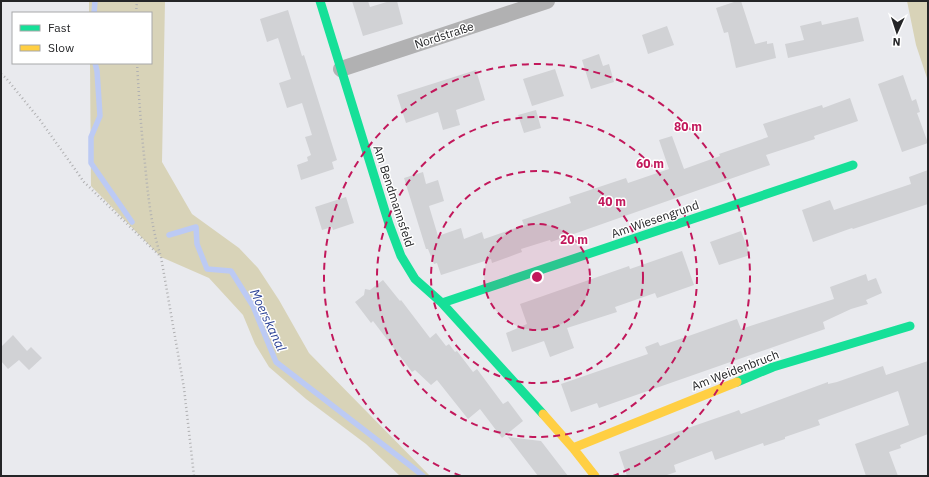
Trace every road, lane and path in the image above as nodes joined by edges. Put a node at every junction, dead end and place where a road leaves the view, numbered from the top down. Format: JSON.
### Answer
{"nodes":[{"id":1,"x":137,"y":1,"type":"edge"},
{"id":2,"x":320,"y":1,"type":"edge"},
{"id":3,"x":547,"y":1,"type":"edge"},
{"id":4,"x":136,"y":12,"type":"edge"},
{"id":5,"x":137,"y":64,"type":"edge"},
{"id":6,"x":341,"y":69,"type":"junction"},
{"id":7,"x":1,"y":74,"type":"edge"},
{"id":8,"x":853,"y":164,"type":"dead end"},
{"id":9,"x":161,"y":257,"type":"junction"},
{"id":10,"x":442,"y":303,"type":"junction"},
{"id":11,"x":910,"y":326,"type":"dead end"},
{"id":12,"x":573,"y":448,"type":"junction"},
{"id":13,"x":194,"y":476,"type":"edge"},
{"id":14,"x":595,"y":476,"type":"edge"}],
"edges":[{"from":1,"to":4,"type":"path"},
{"from":2,"to":6,"type":"street","name":"Am Bendmannsfeld"},
{"from":3,"to":6,"type":"street","name":"Nordstraße"},
{"from":5,"to":9,"type":"path"},
{"from":6,"to":10,"type":"street","name":"Am Bendmannsfeld"},
{"from":7,"to":9,"type":"path"},
{"from":8,"to":10,"type":"street","name":"Am Wiesengrund"},
{"from":9,"to":13,"type":"path"},
{"from":10,"to":12,"type":"street","name":"Am Bendmannsfeld"},
{"from":11,"to":12,"type":"street","name":"Am Weidenbruch"},
{"from":12,"to":14,"type":"street","name":"Am Bendmannsfeld"}]}
